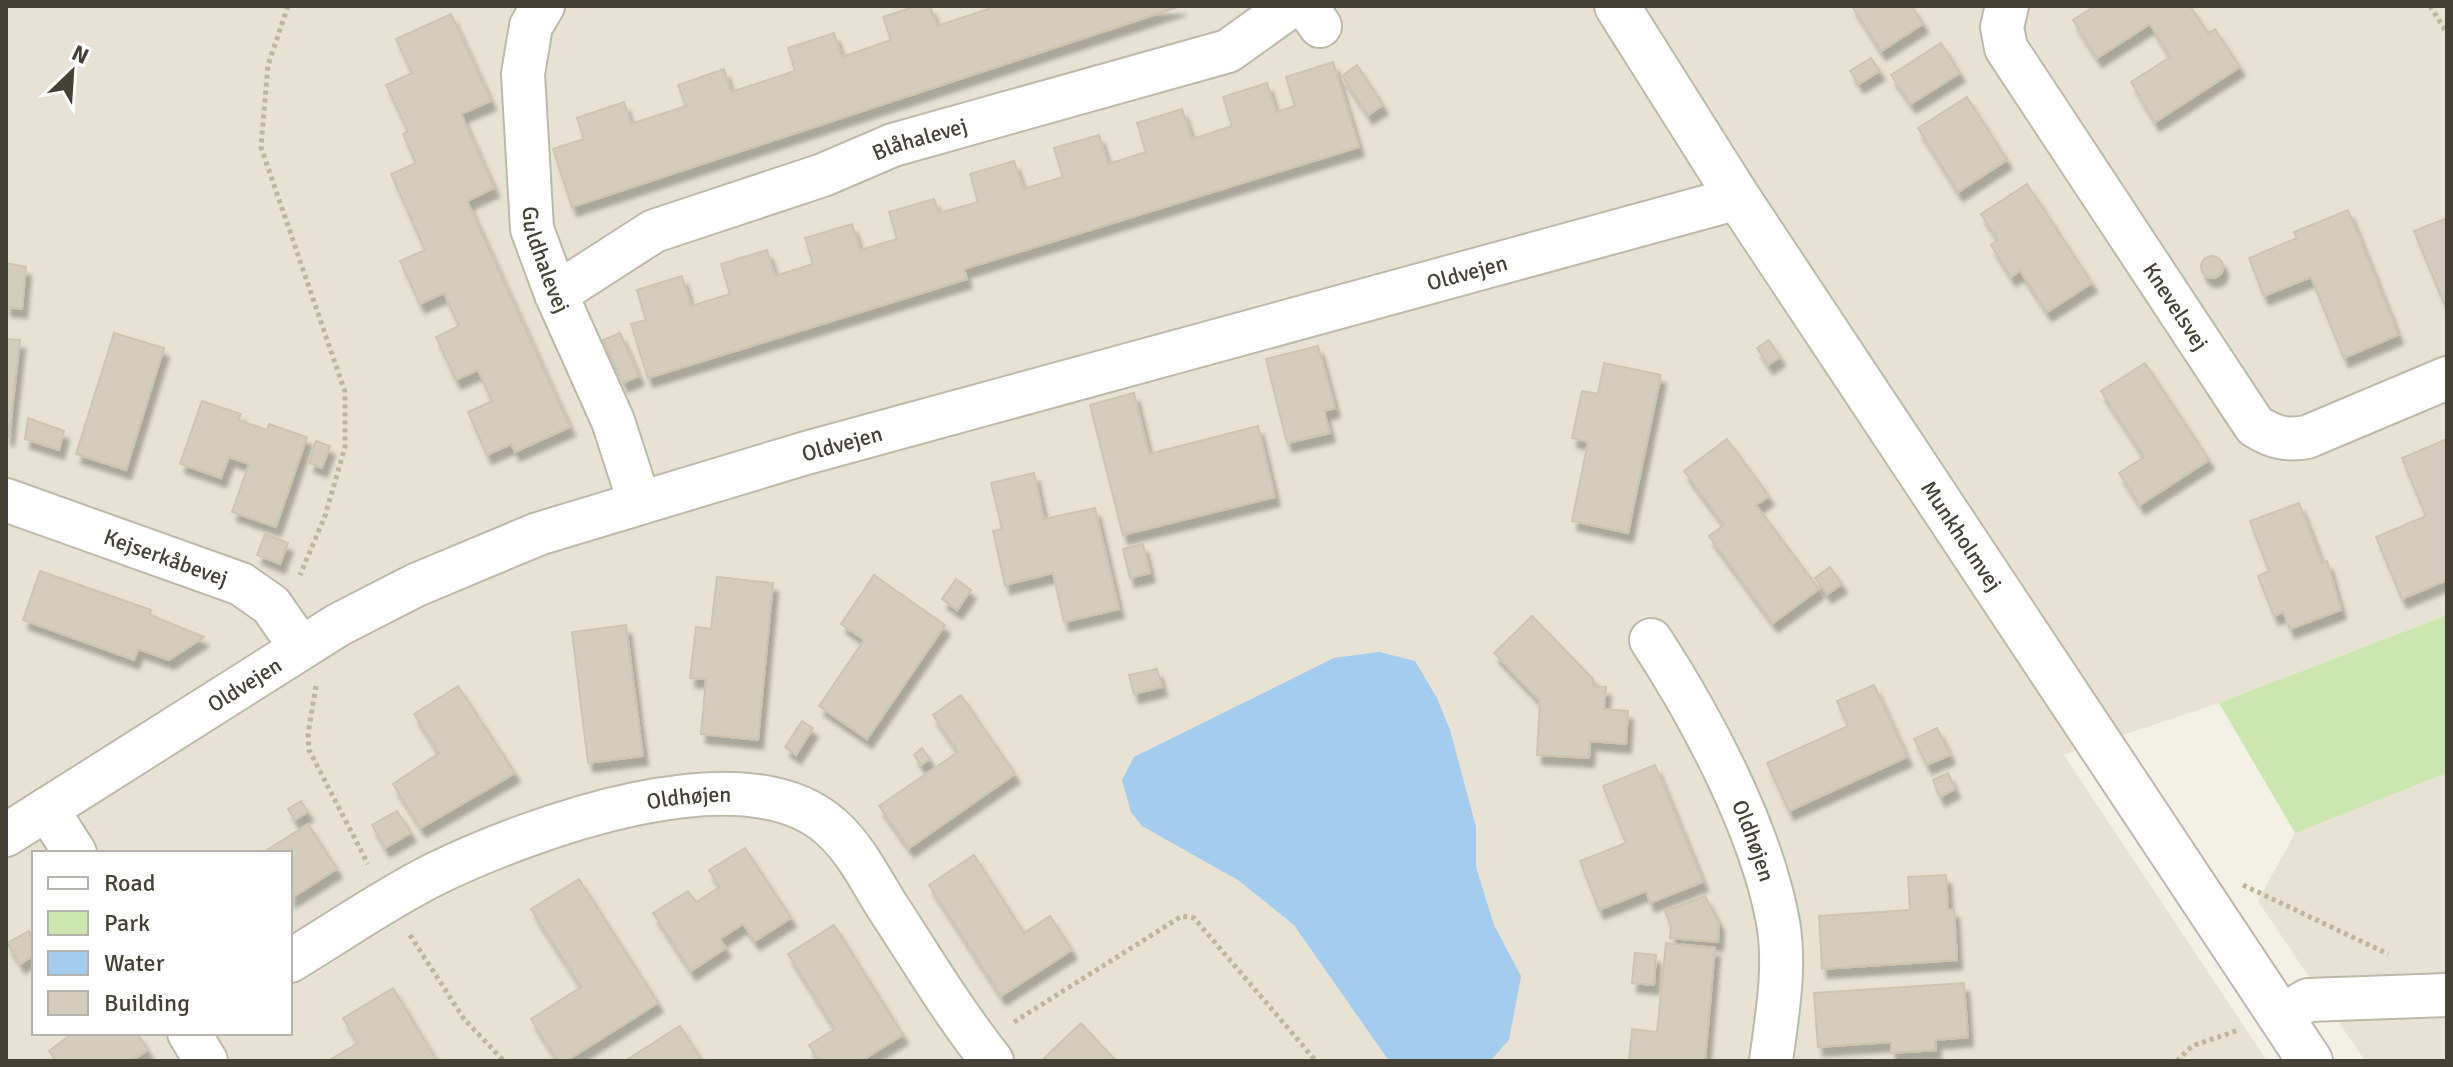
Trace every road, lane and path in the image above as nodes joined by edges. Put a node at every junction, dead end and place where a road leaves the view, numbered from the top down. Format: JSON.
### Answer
{"nodes":[{"id":1,"x":288,"y":6,"type":"edge"},
{"id":2,"x":543,"y":6,"type":"edge"},
{"id":3,"x":1617,"y":6,"type":"edge"},
{"id":4,"x":2007,"y":6,"type":"edge"},
{"id":5,"x":2430,"y":6,"type":"edge"},
{"id":6,"x":1306,"y":13,"type":"edge"},
{"id":7,"x":2447,"y":33,"type":"edge"},
{"id":8,"x":1738,"y":198,"type":"junction"},
{"id":9,"x":556,"y":294,"type":"junction"},
{"id":10,"x":2447,"y":378,"type":"edge"},
{"id":11,"x":6,"y":500,"type":"edge"},
{"id":12,"x":639,"y":501,"type":"junction"},
{"id":13,"x":271,"y":605,"type":"junction"},
{"id":14,"x":1651,"y":640,"type":"dead end"},
{"id":15,"x":301,"y":648,"type":"junction"},
{"id":16,"x":47,"y":809,"type":"junction"},
{"id":17,"x":6,"y":835,"type":"edge"},
{"id":18,"x":74,"y":851,"type":"edge"},
{"id":19,"x":2207,"y":906,"type":"junction"},
{"id":20,"x":292,"y":960,"type":"edge"},
{"id":21,"x":2428,"y":996,"type":"edge"},
{"id":22,"x":2281,"y":1016,"type":"junction"},
{"id":23,"x":190,"y":1035,"type":"edge"},
{"id":24,"x":985,"y":1053,"type":"edge"},
{"id":25,"x":206,"y":1061,"type":"edge"},
{"id":26,"x":1316,"y":1061,"type":"edge"},
{"id":27,"x":1771,"y":1061,"type":"edge"},
{"id":28,"x":2177,"y":1061,"type":"edge"},
{"id":29,"x":2310,"y":1061,"type":"edge"}],
"edges":[{"from":1,"to":13,"type":"path"},
{"from":2,"to":9,"type":"street","name":"Guldhalevej"},
{"from":3,"to":8,"type":"street","name":"Munkholmvej"},
{"from":4,"to":10,"type":"street","name":"Knevelsvej"},
{"from":5,"to":7,"type":"path"},
{"from":6,"to":9,"type":"street","name":"Blåhalevej"},
{"from":8,"to":12,"type":"street","name":"Oldvejen"},
{"from":8,"to":19,"type":"street","name":"Munkholmvej"},
{"from":9,"to":12,"type":"street","name":"Guldhalevej"},
{"from":11,"to":13,"type":"street","name":"Kejserkåbevej"},
{"from":12,"to":15,"type":"street","name":"Oldvejen"},
{"from":13,"to":15,"type":"street","name":"Kejserkåbevej"},
{"from":14,"to":27,"type":"street","name":"Oldhøjen"},
{"from":15,"to":16,"type":"street","name":"Oldvejen"},
{"from":16,"to":17,"type":"street","name":"Oldvejen"},
{"from":16,"to":18,"type":"street"},
{"from":19,"to":21,"type":"path"},
{"from":19,"to":22,"type":"street","name":"Munkholmvej"},
{"from":20,"to":24,"type":"street","name":"Oldhøjen"},
{"from":21,"to":22,"type":"street"},
{"from":22,"to":28,"type":"path"},
{"from":22,"to":29,"type":"street","name":"Munkholmvej"},
{"from":23,"to":25,"type":"street"},
{"from":24,"to":26,"type":"path"}]}
